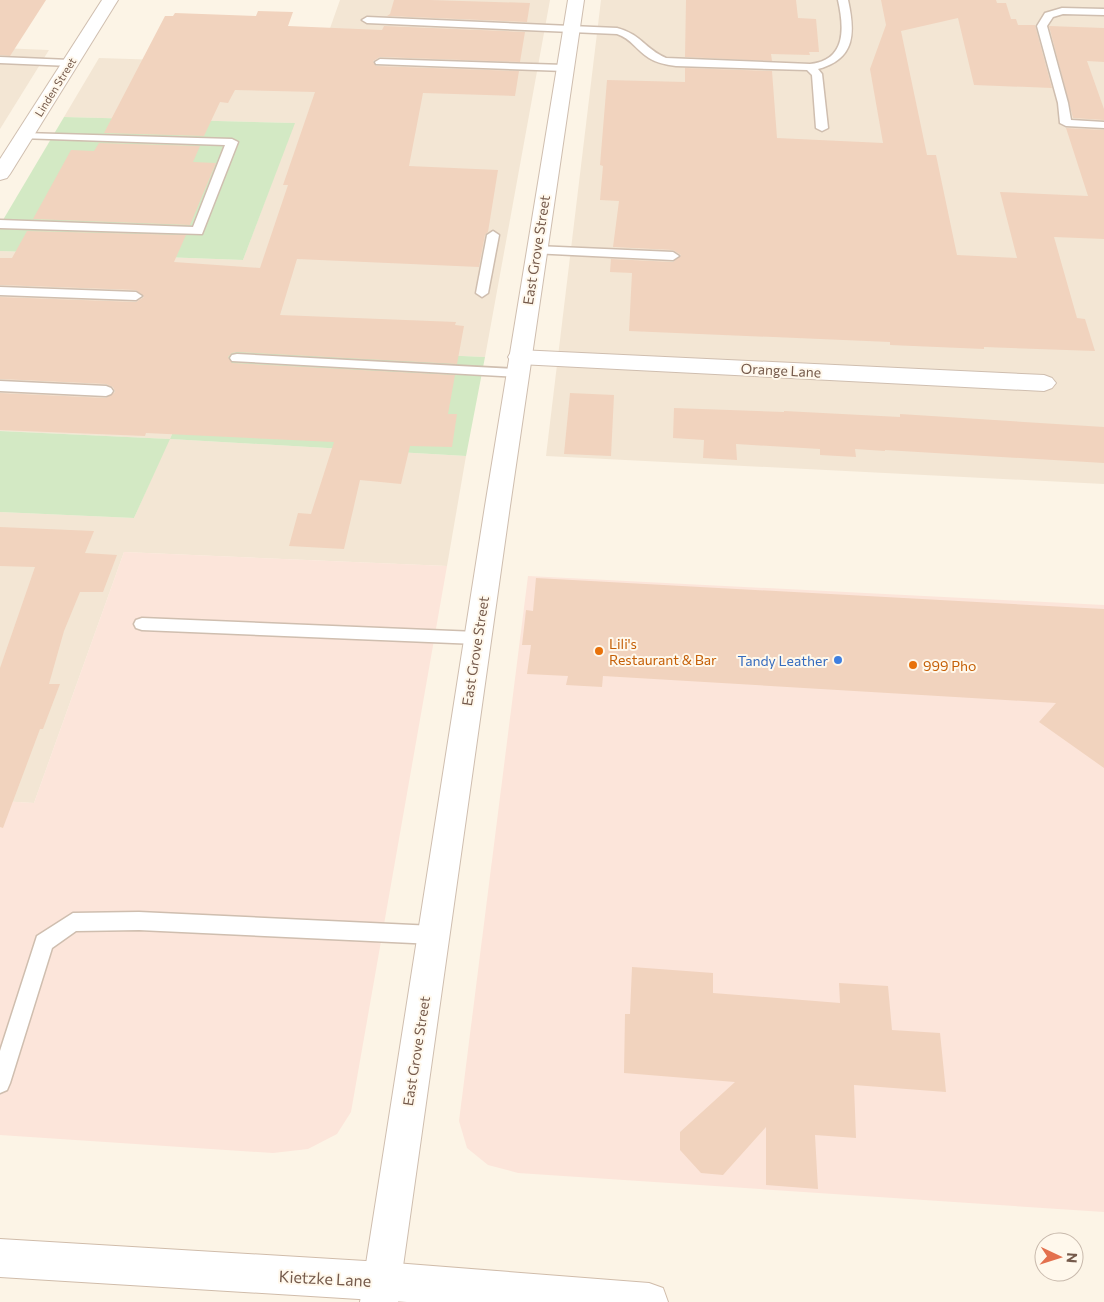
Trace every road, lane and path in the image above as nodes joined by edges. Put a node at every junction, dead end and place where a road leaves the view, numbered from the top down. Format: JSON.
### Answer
{"nodes":[{"id":1,"x":110,"y":0,"type":"edge"},
{"id":2,"x":576,"y":0,"type":"edge"},
{"id":3,"x":843,"y":0,"type":"edge"},
{"id":4,"x":1058,"y":0,"type":"edge"},
{"id":5,"x":1062,"y":11,"type":"junction"},
{"id":6,"x":1104,"y":12,"type":"edge"},
{"id":7,"x":367,"y":20,"type":"dead end"},
{"id":8,"x":571,"y":29,"type":"junction"},
{"id":9,"x":0,"y":60,"type":"edge"},
{"id":10,"x":380,"y":62,"type":"dead end"},
{"id":11,"x":70,"y":63,"type":"junction"},
{"id":12,"x":810,"y":67,"type":"junction"},
{"id":13,"x":565,"y":68,"type":"junction"},
{"id":14,"x":1104,"y":125,"type":"edge"},
{"id":15,"x":822,"y":128,"type":"dead end"},
{"id":16,"x":24,"y":136,"type":"junction"},
{"id":17,"x":0,"y":173,"type":"edge"},
{"id":18,"x":0,"y":224,"type":"edge"},
{"id":19,"x":493,"y":235,"type":"dead end"},
{"id":20,"x":536,"y":250,"type":"junction"},
{"id":21,"x":673,"y":256,"type":"dead end"},
{"id":22,"x":0,"y":291,"type":"edge"},
{"id":23,"x":482,"y":293,"type":"dead end"},
{"id":24,"x":136,"y":296,"type":"dead end"},
{"id":25,"x":237,"y":358,"type":"dead end"},
{"id":26,"x":518,"y":365,"type":"junction"},
{"id":27,"x":1044,"y":383,"type":"dead end"},
{"id":28,"x":0,"y":386,"type":"edge"},
{"id":29,"x":106,"y":391,"type":"dead end"},
{"id":30,"x":142,"y":624,"type":"dead end"},
{"id":31,"x":477,"y":638,"type":"junction"},
{"id":32,"x":434,"y":935,"type":"junction"},
{"id":33,"x":0,"y":1083,"type":"edge"},
{"id":34,"x":0,"y":1258,"type":"edge"},
{"id":35,"x":380,"y":1292,"type":"edge"},
{"id":36,"x":649,"y":1302,"type":"edge"}],
"edges":[{"from":1,"to":11,"type":"street","name":"Linden Street"},
{"from":2,"to":8,"type":"street","name":"East Grove Street"},
{"from":3,"to":12,"type":"lane"},
{"from":4,"to":5,"type":"lane"},
{"from":5,"to":6,"type":"lane"},
{"from":5,"to":14,"type":"lane"},
{"from":7,"to":8,"type":"lane"},
{"from":8,"to":12,"type":"lane"},
{"from":8,"to":13,"type":"street","name":"East Grove Street"},
{"from":9,"to":11,"type":"lane"},
{"from":10,"to":13,"type":"lane"},
{"from":11,"to":16,"type":"street","name":"Linden Street"},
{"from":12,"to":15,"type":"lane"},
{"from":13,"to":20,"type":"street","name":"East Grove Street"},
{"from":16,"to":17,"type":"street","name":"Linden Street"},
{"from":16,"to":18,"type":"lane"},
{"from":19,"to":23,"type":"lane"},
{"from":20,"to":21,"type":"lane"},
{"from":20,"to":26,"type":"street","name":"East Grove Street"},
{"from":22,"to":24,"type":"lane"},
{"from":25,"to":26,"type":"lane"},
{"from":26,"to":27,"type":"street","name":"Orange Lane"},
{"from":26,"to":31,"type":"street","name":"East Grove Street"},
{"from":28,"to":29,"type":"lane"},
{"from":30,"to":31,"type":"lane"},
{"from":31,"to":32,"type":"street","name":"East Grove Street"},
{"from":32,"to":33,"type":"lane"},
{"from":32,"to":35,"type":"street","name":"East Grove Street"},
{"from":34,"to":35,"type":"street","name":"Kietzke Lane"},
{"from":35,"to":36,"type":"street","name":"Kietzke Lane"}]}
